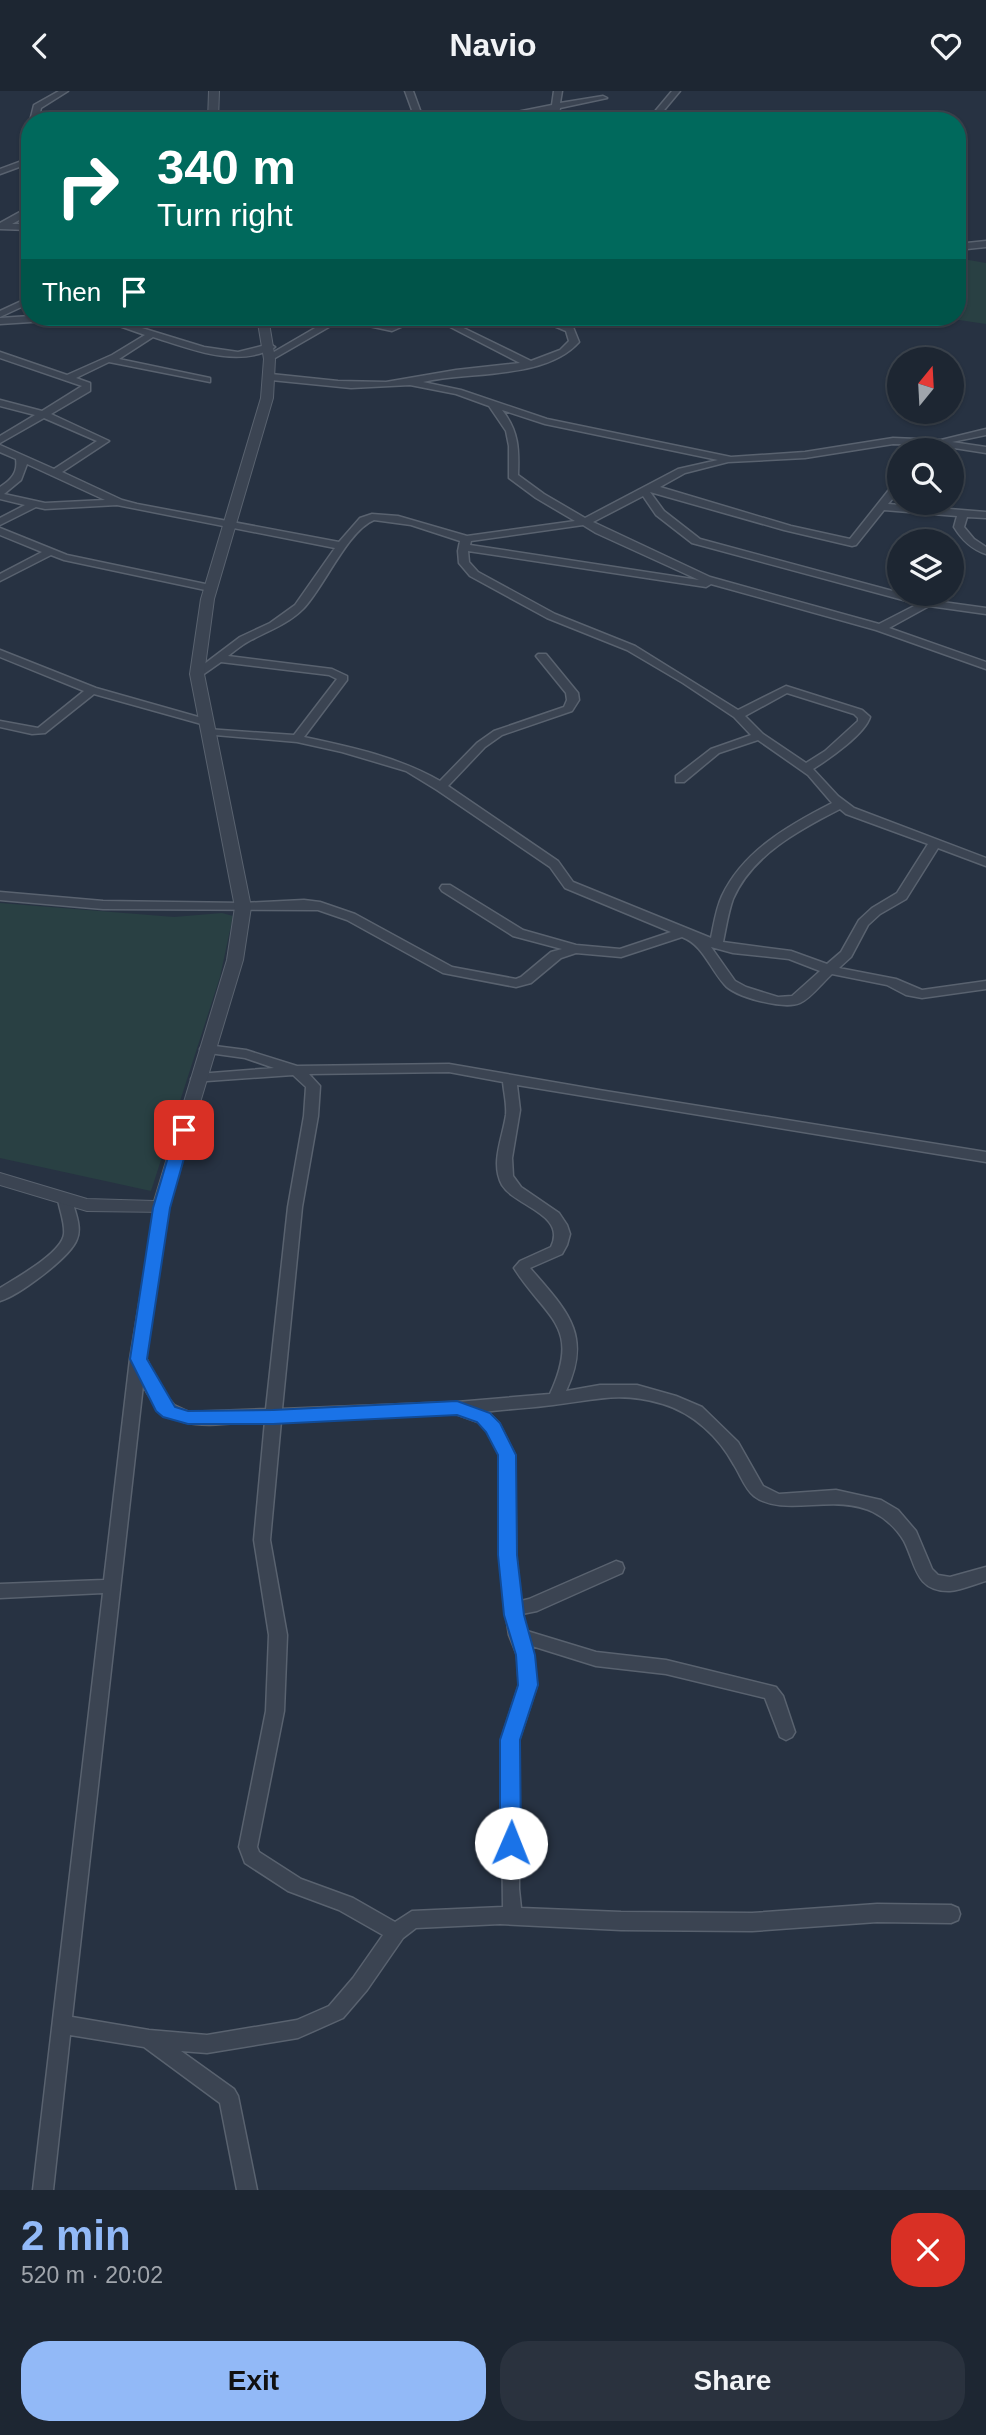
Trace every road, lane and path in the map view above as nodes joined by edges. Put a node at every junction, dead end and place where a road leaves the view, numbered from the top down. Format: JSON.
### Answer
{"nodes":[{"id":1,"x":64,"y":91,"type":"edge"},
{"id":2,"x":214,"y":91,"type":"edge"},
{"id":3,"x":409,"y":91,"type":"edge"},
{"id":4,"x":558,"y":91,"type":"edge"},
{"id":5,"x":676,"y":91,"type":"edge"},
{"id":6,"x":603,"y":99,"type":"dead end"},
{"id":7,"x":557,"y":105,"type":"junction"},
{"id":8,"x":36,"y":112,"type":"edge"},
{"id":9,"x":213,"y":112,"type":"edge"},
{"id":10,"x":417,"y":112,"type":"edge"},
{"id":11,"x":521,"y":112,"type":"edge"},
{"id":12,"x":556,"y":112,"type":"edge"},
{"id":13,"x":658,"y":112,"type":"edge"},
{"id":14,"x":21,"y":164,"type":"edge"},
{"id":15,"x":16,"y":166,"type":"junction"},
{"id":16,"x":21,"y":167,"type":"edge"},
{"id":17,"x":0,"y":171,"type":"edge"},
{"id":18,"x":21,"y":215,"type":"edge"},
{"id":19,"x":1,"y":226,"type":"edge"},
{"id":20,"x":21,"y":227,"type":"edge"},
{"id":21,"x":986,"y":244,"type":"edge"},
{"id":22,"x":966,"y":246,"type":"edge"},
{"id":23,"x":21,"y":304,"type":"edge"},
{"id":24,"x":0,"y":314,"type":"edge"},
{"id":25,"x":21,"y":320,"type":"edge"},
{"id":26,"x":0,"y":321,"type":"edge"},
{"id":27,"x":124,"y":326,"type":"edge"},
{"id":28,"x":265,"y":326,"type":"edge"},
{"id":29,"x":322,"y":326,"type":"edge"},
{"id":30,"x":453,"y":326,"type":"edge"},
{"id":31,"x":562,"y":326,"type":"edge"},
{"id":32,"x":151,"y":335,"type":"junction"},
{"id":33,"x":271,"y":352,"type":"junction"},
{"id":34,"x":0,"y":355,"type":"edge"},
{"id":35,"x":111,"y":358,"type":"junction"},
{"id":36,"x":529,"y":364,"type":"junction"},
{"id":37,"x":271,"y":377,"type":"junction"},
{"id":38,"x":68,"y":378,"type":"junction"},
{"id":39,"x":207,"y":380,"type":"dead end"},
{"id":40,"x":413,"y":383,"type":"junction"},
{"id":41,"x":0,"y":403,"type":"edge"},
{"id":42,"x":494,"y":406,"type":"junction"},
{"id":43,"x":44,"y":415,"type":"junction"},
{"id":44,"x":986,"y":432,"type":"edge"},
{"id":45,"x":956,"y":438,"type":"edge"},
{"id":46,"x":0,"y":440,"type":"edge"},
{"id":47,"x":887,"y":443,"type":"edge"},
{"id":48,"x":964,"y":446,"type":"edge"},
{"id":49,"x":0,"y":448,"type":"edge"},
{"id":50,"x":986,"y":450,"type":"edge"},
{"id":51,"x":21,"y":457,"type":"junction"},
{"id":52,"x":731,"y":460,"type":"junction"},
{"id":53,"x":54,"y":473,"type":"junction"},
{"id":54,"x":647,"y":489,"type":"junction"},
{"id":55,"x":0,"y":494,"type":"edge"},
{"id":56,"x":887,"y":501,"type":"edge"},
{"id":57,"x":118,"y":502,"type":"junction"},
{"id":58,"x":32,"y":505,"type":"junction"},
{"id":59,"x":883,"y":507,"type":"junction"},
{"id":60,"x":887,"y":507,"type":"edge"},
{"id":61,"x":964,"y":512,"type":"edge"},
{"id":62,"x":962,"y":515,"type":"edge"},
{"id":63,"x":986,"y":515,"type":"edge"},
{"id":64,"x":0,"y":522,"type":"edge"},
{"id":65,"x":586,"y":522,"type":"junction"},
{"id":66,"x":229,"y":526,"type":"junction"},
{"id":67,"x":0,"y":531,"type":"edge"},
{"id":68,"x":465,"y":543,"type":"junction"},
{"id":69,"x":342,"y":545,"type":"junction"},
{"id":70,"x":986,"y":551,"type":"edge"},
{"id":71,"x":49,"y":552,"type":"junction"},
{"id":72,"x":0,"y":578,"type":"edge"},
{"id":73,"x":728,"y":587,"type":"junction"},
{"id":74,"x":210,"y":588,"type":"junction"},
{"id":75,"x":887,"y":592,"type":"edge"},
{"id":76,"x":921,"y":606,"type":"edge"},
{"id":77,"x":949,"y":606,"type":"edge"},
{"id":78,"x":986,"y":611,"type":"edge"},
{"id":79,"x":880,"y":628,"type":"junction"},
{"id":80,"x":0,"y":653,"type":"edge"},
{"id":81,"x":542,"y":656,"type":"dead end"},
{"id":82,"x":219,"y":658,"type":"junction"},
{"id":83,"x":986,"y":666,"type":"edge"},
{"id":84,"x":197,"y":674,"type":"junction"},
{"id":85,"x":92,"y":690,"type":"junction"},
{"id":86,"x":738,"y":715,"type":"junction"},
{"id":87,"x":0,"y":724,"type":"edge"},
{"id":88,"x":206,"y":727,"type":"junction"},
{"id":89,"x":759,"y":736,"type":"junction"},
{"id":90,"x":297,"y":739,"type":"junction"},
{"id":91,"x":805,"y":769,"type":"junction"},
{"id":92,"x":680,"y":779,"type":"dead end"},
{"id":93,"x":441,"y":787,"type":"junction"},
{"id":94,"x":841,"y":804,"type":"junction"},
{"id":95,"x":936,"y":843,"type":"junction"},
{"id":96,"x":986,"y":862,"type":"edge"},
{"id":97,"x":446,"y":888,"type":"dead end"},
{"id":98,"x":0,"y":896,"type":"edge"},
{"id":99,"x":243,"y":907,"type":"junction"},
{"id":100,"x":683,"y":932,"type":"junction"},
{"id":101,"x":699,"y":939,"type":"junction"},
{"id":102,"x":716,"y":944,"type":"junction"},
{"id":103,"x":576,"y":949,"type":"junction"},
{"id":104,"x":831,"y":970,"type":"junction"},
{"id":105,"x":986,"y":985,"type":"edge"},
{"id":106,"x":207,"y":1049,"type":"junction"},
{"id":107,"x":296,"y":1070,"type":"junction"},
{"id":108,"x":509,"y":1078,"type":"junction"},
{"id":109,"x":198,"y":1079,"type":"junction"},
{"id":110,"x":986,"y":1157,"type":"edge"},
{"id":111,"x":0,"y":1179,"type":"edge"},
{"id":112,"x":65,"y":1200,"type":"junction"},
{"id":113,"x":161,"y":1208,"type":"junction"},
{"id":114,"x":0,"y":1296,"type":"edge"},
{"id":115,"x":138,"y":1359,"type":"junction"},
{"id":116,"x":555,"y":1399,"type":"junction"},
{"id":117,"x":457,"y":1408,"type":"junction"},
{"id":118,"x":273,"y":1417,"type":"junction"},
{"id":119,"x":616,"y":1568,"type":"dead end"},
{"id":120,"x":986,"y":1574,"type":"edge"},
{"id":121,"x":112,"y":1586,"type":"junction"},
{"id":122,"x":0,"y":1591,"type":"edge"},
{"id":123,"x":513,"y":1609,"type":"junction"},
{"id":124,"x":518,"y":1635,"type":"junction"},
{"id":125,"x":786,"y":1732,"type":"dead end"},
{"id":126,"x":951,"y":1915,"type":"dead end"},
{"id":127,"x":513,"y":1916,"type":"junction"},
{"id":128,"x":396,"y":1932,"type":"junction"},
{"id":129,"x":62,"y":2024,"type":"junction"},
{"id":130,"x":149,"y":2039,"type":"junction"},
{"id":131,"x":43,"y":2190,"type":"edge"},
{"id":132,"x":247,"y":2190,"type":"edge"}],
"edges":[{"from":1,"to":8,"type":"street"},
{"from":2,"to":9,"type":"street"},
{"from":3,"to":10,"type":"street"},
{"from":4,"to":7,"type":"street"},
{"from":5,"to":13,"type":"street"},
{"from":6,"to":7,"type":"street"},
{"from":7,"to":11,"type":"street"},
{"from":7,"to":12,"type":"street"},
{"from":14,"to":15,"type":"street"},
{"from":15,"to":16,"type":"street"},
{"from":15,"to":17,"type":"street"},
{"from":18,"to":19,"type":"street"},
{"from":19,"to":20,"type":"street"},
{"from":21,"to":22,"type":"street"},
{"from":23,"to":24,"type":"street"},
{"from":25,"to":26,"type":"street"},
{"from":27,"to":32,"type":"street"},
{"from":28,"to":33,"type":"street"},
{"from":29,"to":33,"type":"street"},
{"from":30,"to":36,"type":"street"},
{"from":31,"to":36,"type":"street"},
{"from":32,"to":33,"type":"street"},
{"from":32,"to":35,"type":"street"},
{"from":33,"to":37,"type":"street"},
{"from":34,"to":38,"type":"street"},
{"from":35,"to":38,"type":"street"},
{"from":35,"to":39,"type":"street"},
{"from":36,"to":40,"type":"street"},
{"from":37,"to":40,"type":"street"},
{"from":37,"to":66,"type":"street"},
{"from":38,"to":43,"type":"street"},
{"from":40,"to":42,"type":"street"},
{"from":41,"to":43,"type":"street"},
{"from":42,"to":52,"type":"street"},
{"from":42,"to":65,"type":"street"},
{"from":43,"to":46,"type":"street"},
{"from":43,"to":53,"type":"street"},
{"from":44,"to":45,"type":"street"},
{"from":47,"to":52,"type":"street"},
{"from":48,"to":50,"type":"street"},
{"from":49,"to":51,"type":"street"},
{"from":51,"to":53,"type":"street"},
{"from":51,"to":55,"type":"street"},
{"from":52,"to":54,"type":"street"},
{"from":53,"to":57,"type":"street"},
{"from":54,"to":59,"type":"street"},
{"from":54,"to":65,"type":"street"},
{"from":54,"to":75,"type":"street"},
{"from":55,"to":58,"type":"street"},
{"from":56,"to":59,"type":"street"},
{"from":57,"to":58,"type":"street"},
{"from":57,"to":66,"type":"street"},
{"from":58,"to":64,"type":"street"},
{"from":59,"to":60,"type":"street"},
{"from":61,"to":63,"type":"street"},
{"from":62,"to":70,"type":"street"},
{"from":65,"to":68,"type":"street"},
{"from":65,"to":73,"type":"street"},
{"from":66,"to":69,"type":"street"},
{"from":66,"to":74,"type":"street"},
{"from":67,"to":71,"type":"street"},
{"from":68,"to":69,"type":"street"},
{"from":68,"to":73,"type":"street"},
{"from":68,"to":86,"type":"street"},
{"from":69,"to":82,"type":"street"},
{"from":71,"to":72,"type":"street"},
{"from":71,"to":74,"type":"street"},
{"from":73,"to":79,"type":"street"},
{"from":74,"to":84,"type":"street"},
{"from":76,"to":79,"type":"street"},
{"from":77,"to":78,"type":"street"},
{"from":79,"to":83,"type":"street"},
{"from":80,"to":85,"type":"street"},
{"from":81,"to":93,"type":"street"},
{"from":82,"to":84,"type":"street"},
{"from":82,"to":90,"type":"street"},
{"from":84,"to":88,"type":"street"},
{"from":85,"to":87,"type":"street"},
{"from":85,"to":88,"type":"street"},
{"from":86,"to":89,"type":"street"},
{"from":86,"to":91,"type":"street"},
{"from":88,"to":90,"type":"street"},
{"from":88,"to":99,"type":"street"},
{"from":89,"to":91,"type":"street"},
{"from":89,"to":92,"type":"street"},
{"from":90,"to":93,"type":"street"},
{"from":91,"to":94,"type":"street"},
{"from":93,"to":100,"type":"street"},
{"from":94,"to":95,"type":"street"},
{"from":94,"to":102,"type":"street"},
{"from":95,"to":96,"type":"street"},
{"from":95,"to":104,"type":"street"},
{"from":97,"to":103,"type":"street"},
{"from":98,"to":99,"type":"street"},
{"from":99,"to":103,"type":"street"},
{"from":99,"to":106,"type":"street"},
{"from":100,"to":101,"type":"street"},
{"from":100,"to":103,"type":"street"},
{"from":101,"to":102,"type":"street"},
{"from":101,"to":104,"type":"street"},
{"from":102,"to":104,"type":"street"},
{"from":104,"to":105,"type":"street"},
{"from":106,"to":107,"type":"street"},
{"from":106,"to":109,"type":"street"},
{"from":107,"to":108,"type":"street"},
{"from":107,"to":109,"type":"street"},
{"from":107,"to":118,"type":"street"},
{"from":108,"to":110,"type":"street"},
{"from":108,"to":116,"type":"street"},
{"from":109,"to":113,"type":"street"},
{"from":111,"to":112,"type":"street"},
{"from":112,"to":113,"type":"street"},
{"from":112,"to":114,"type":"street"},
{"from":113,"to":115,"type":"street"},
{"from":115,"to":118,"type":"street"},
{"from":115,"to":121,"type":"street"},
{"from":116,"to":117,"type":"street"},
{"from":116,"to":120,"type":"street"},
{"from":117,"to":118,"type":"street"},
{"from":117,"to":123,"type":"street"},
{"from":118,"to":128,"type":"street"},
{"from":119,"to":123,"type":"street"},
{"from":121,"to":122,"type":"street"},
{"from":121,"to":129,"type":"street"},
{"from":123,"to":124,"type":"street"},
{"from":124,"to":125,"type":"street"},
{"from":124,"to":127,"type":"street"},
{"from":126,"to":127,"type":"street"},
{"from":127,"to":128,"type":"street"},
{"from":128,"to":130,"type":"street"},
{"from":129,"to":130,"type":"street"},
{"from":129,"to":131,"type":"street"},
{"from":130,"to":132,"type":"street"}]}
